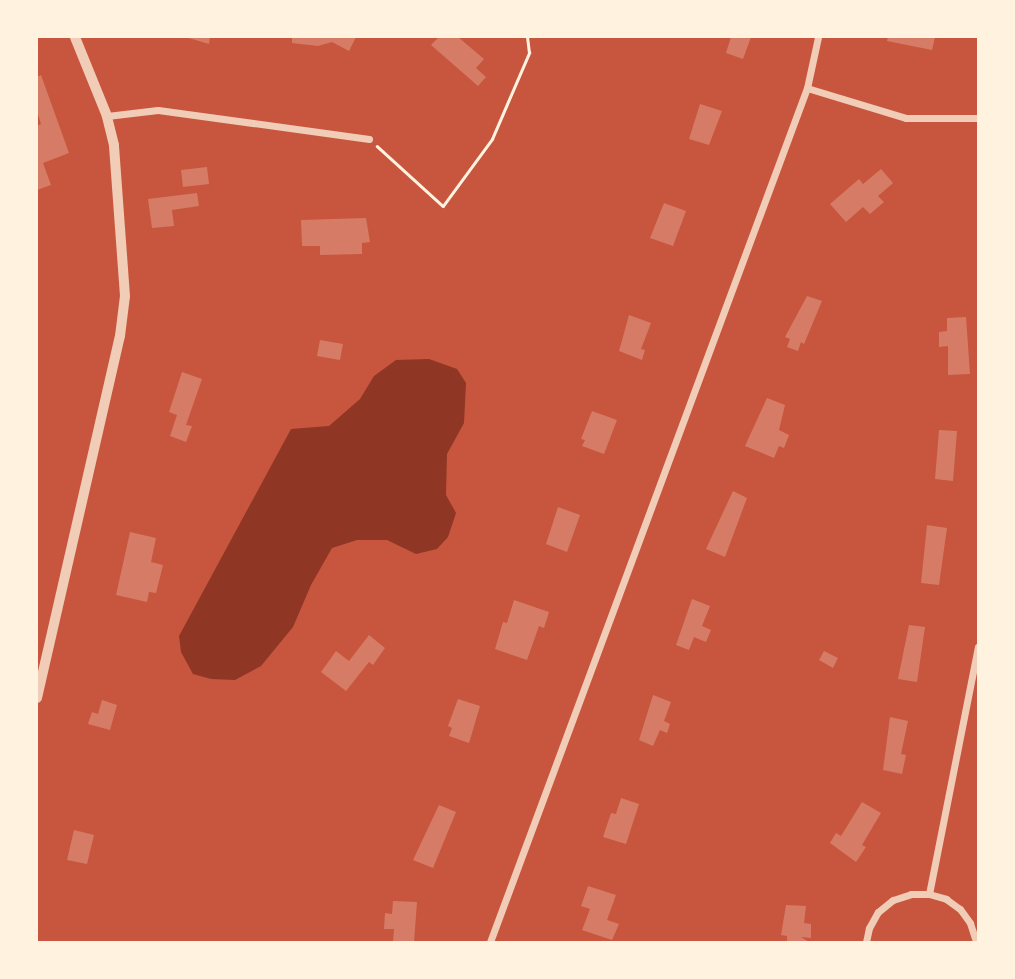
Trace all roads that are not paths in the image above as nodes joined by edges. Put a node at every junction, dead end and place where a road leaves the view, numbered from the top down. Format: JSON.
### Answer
{"nodes":[{"id":1,"x":75,"y":37,"type":"edge"},
{"id":2,"x":818,"y":37,"type":"edge"},
{"id":3,"x":807,"y":88,"type":"junction"},
{"id":4,"x":107,"y":116,"type":"junction"},
{"id":5,"x":978,"y":118,"type":"edge"},
{"id":6,"x":369,"y":139,"type":"road end"},
{"id":7,"x":978,"y":647,"type":"edge"},
{"id":8,"x":37,"y":698,"type":"edge"},
{"id":9,"x":929,"y":894,"type":"junction"},
{"id":10,"x":491,"y":942,"type":"edge"},
{"id":11,"x":866,"y":942,"type":"edge"},
{"id":12,"x":976,"y":942,"type":"edge"}],
"edges":[{"from":1,"to":4,"type":"street"},
{"from":2,"to":3,"type":"street"},
{"from":3,"to":5,"type":"street"},
{"from":3,"to":10,"type":"street"},
{"from":4,"to":6,"type":"street"},
{"from":4,"to":8,"type":"street"},
{"from":7,"to":9,"type":"street"},
{"from":9,"to":11,"type":"street"},
{"from":9,"to":12,"type":"street"}]}
